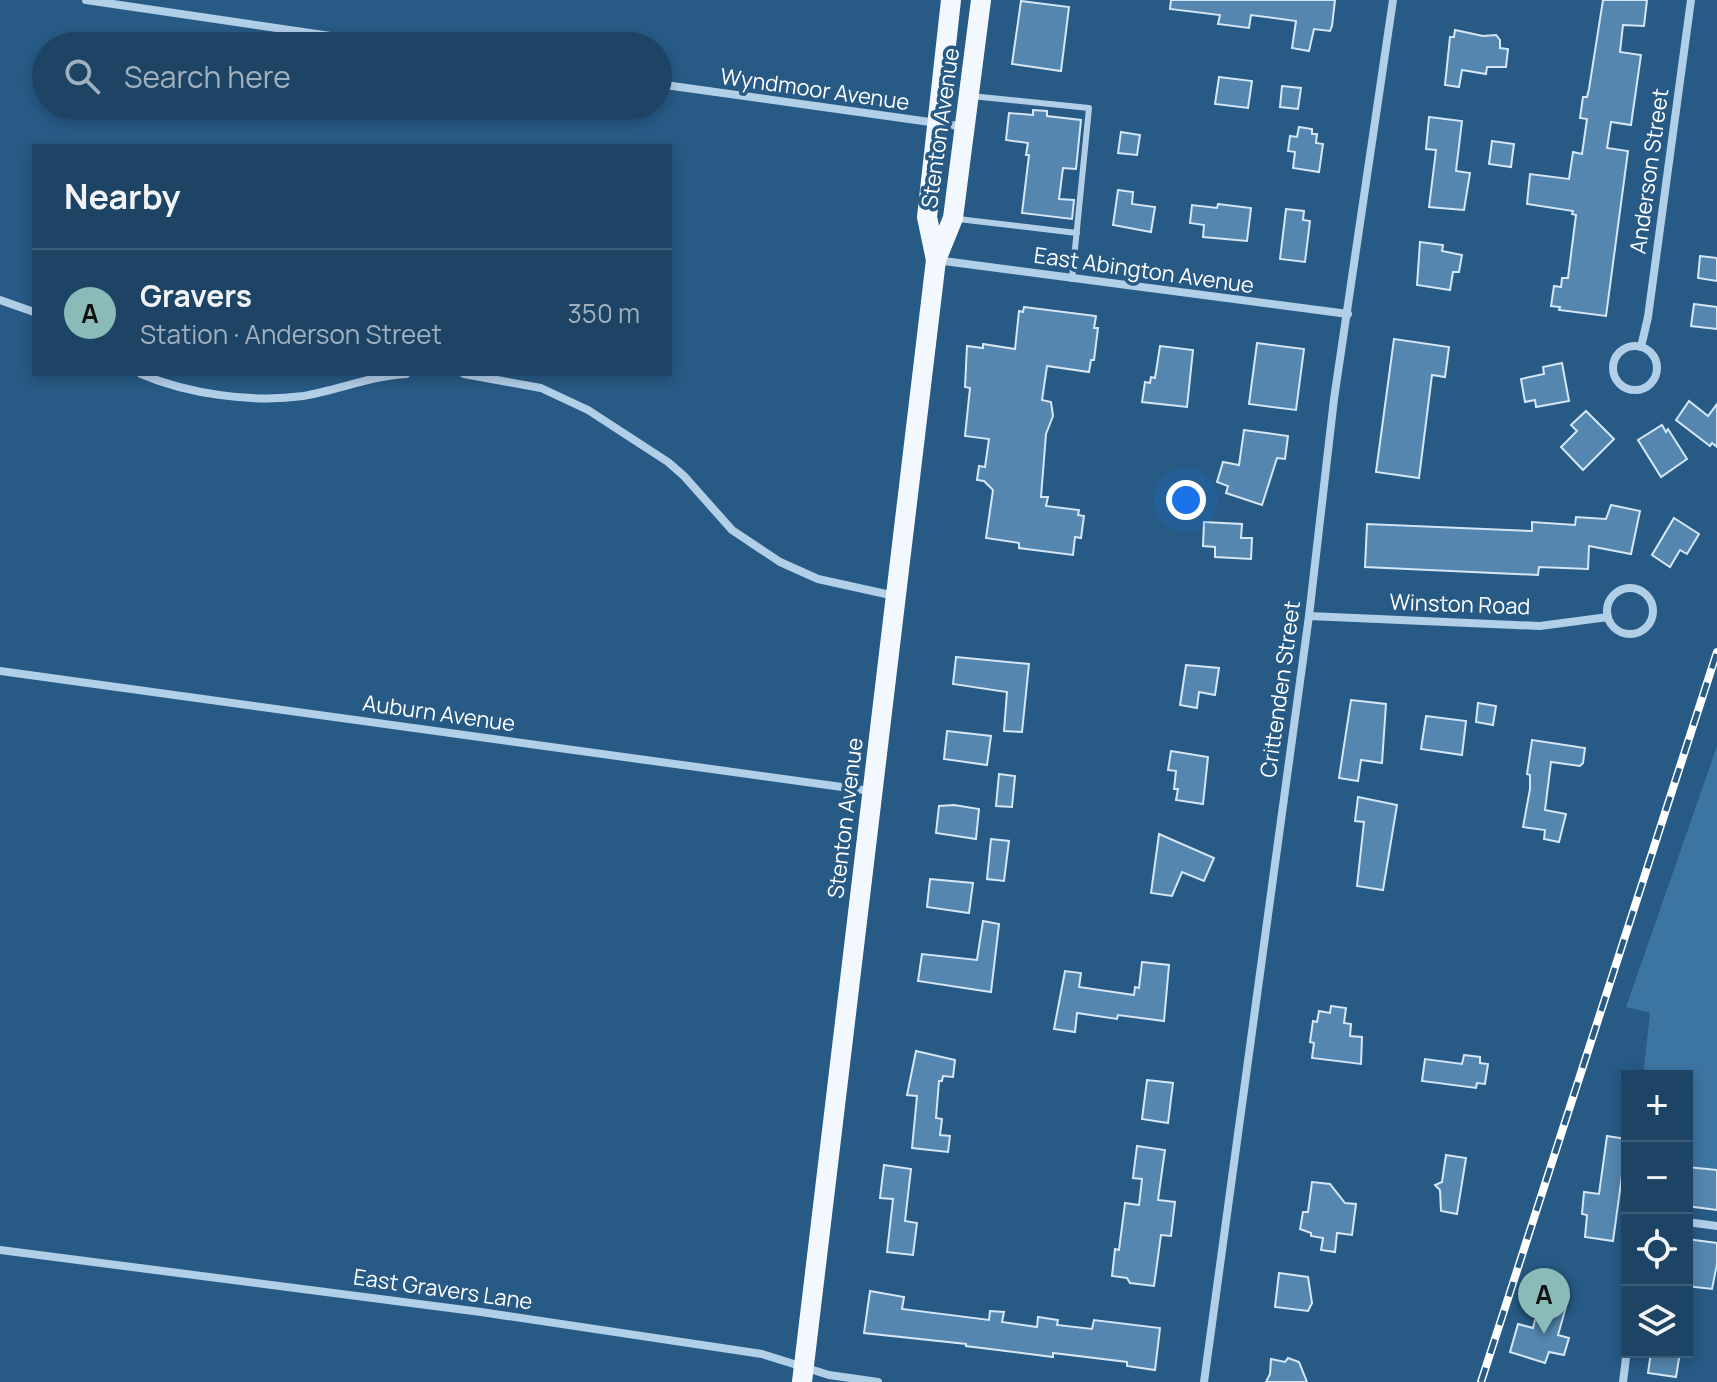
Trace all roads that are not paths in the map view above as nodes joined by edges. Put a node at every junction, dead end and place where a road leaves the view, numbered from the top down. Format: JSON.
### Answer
{"nodes":[{"id":1,"x":86,"y":0,"type":"edge"},
{"id":2,"x":951,"y":0,"type":"edge"},
{"id":3,"x":981,"y":0,"type":"edge"},
{"id":4,"x":1393,"y":0,"type":"edge"},
{"id":5,"x":1691,"y":0,"type":"edge"},
{"id":6,"x":304,"y":32,"type":"edge"},
{"id":7,"x":672,"y":86,"type":"edge"},
{"id":8,"x":971,"y":96,"type":"junction"},
{"id":9,"x":936,"y":125,"type":"junction"},
{"id":10,"x":966,"y":127,"type":"junction"},
{"id":11,"x":953,"y":218,"type":"junction"},
{"id":12,"x":1077,"y":233,"type":"junction"},
{"id":13,"x":936,"y":260,"type":"junction"},
{"id":14,"x":1072,"y":279,"type":"junction"},
{"id":15,"x":0,"y":300,"type":"edge"},
{"id":16,"x":32,"y":311,"type":"edge"},
{"id":17,"x":1348,"y":314,"type":"junction"},
{"id":18,"x":1641,"y":347,"type":"junction"},
{"id":19,"x":146,"y":376,"type":"edge"},
{"id":20,"x":397,"y":376,"type":"edge"},
{"id":21,"x":475,"y":376,"type":"edge"},
{"id":22,"x":895,"y":596,"type":"junction"},
{"id":23,"x":1309,"y":616,"type":"junction"},
{"id":24,"x":1608,"y":617,"type":"junction"},
{"id":25,"x":0,"y":671,"type":"edge"},
{"id":26,"x":872,"y":791,"type":"junction"},
{"id":27,"x":1693,"y":1223,"type":"edge"},
{"id":28,"x":1717,"y":1226,"type":"edge"},
{"id":29,"x":0,"y":1250,"type":"edge"},
{"id":30,"x":1626,"y":1358,"type":"edge"},
{"id":31,"x":803,"y":1375,"type":"edge"},
{"id":32,"x":878,"y":1382,"type":"edge"},
{"id":33,"x":1204,"y":1382,"type":"edge"},
{"id":34,"x":1623,"y":1382,"type":"edge"}],
"edges":[{"from":1,"to":6,"type":"street"},
{"from":2,"to":9,"type":"main road","name":"Stenton Avenue"},
{"from":3,"to":8,"type":"main road","name":"Stenton Avenue"},
{"from":4,"to":17,"type":"street","name":"Crittenden Street"},
{"from":5,"to":18,"type":"street","name":"Anderson Street"},
{"from":7,"to":9,"type":"street","name":"Wyndmoor Avenue"},
{"from":8,"to":10,"type":"main road","name":"Stenton Avenue"},
{"from":8,"to":12,"type":"lane"},
{"from":9,"to":10,"type":"street","name":"Wyndmoor Avenue"},
{"from":9,"to":13,"type":"main road","name":"Stenton Avenue"},
{"from":10,"to":11,"type":"main road","name":"Stenton Avenue"},
{"from":11,"to":12,"type":"lane"},
{"from":11,"to":13,"type":"main road","name":"Stenton Avenue"},
{"from":12,"to":14,"type":"lane"},
{"from":13,"to":14,"type":"street","name":"East Abington Avenue"},
{"from":13,"to":22,"type":"main road","name":"Stenton Avenue"},
{"from":14,"to":17,"type":"street","name":"East Abington Avenue"},
{"from":15,"to":16,"type":"street"},
{"from":17,"to":23,"type":"street","name":"Crittenden Street"},
{"from":18,"to":18,"type":"street"},
{"from":19,"to":20,"type":"street"},
{"from":21,"to":22,"type":"street"},
{"from":22,"to":26,"type":"main road","name":"Stenton Avenue"},
{"from":23,"to":24,"type":"street","name":"Winston Road"},
{"from":23,"to":33,"type":"street","name":"Crittenden Street"},
{"from":24,"to":24,"type":"street","name":"Winston Road"},
{"from":25,"to":26,"type":"street","name":"Auburn Avenue"},
{"from":26,"to":31,"type":"main road","name":"Stenton Avenue"},
{"from":27,"to":28,"type":"street"},
{"from":29,"to":31,"type":"street","name":"East Gravers Lane"},
{"from":30,"to":34,"type":"street"},
{"from":31,"to":32,"type":"street","name":"East Gravers Lane"}]}
